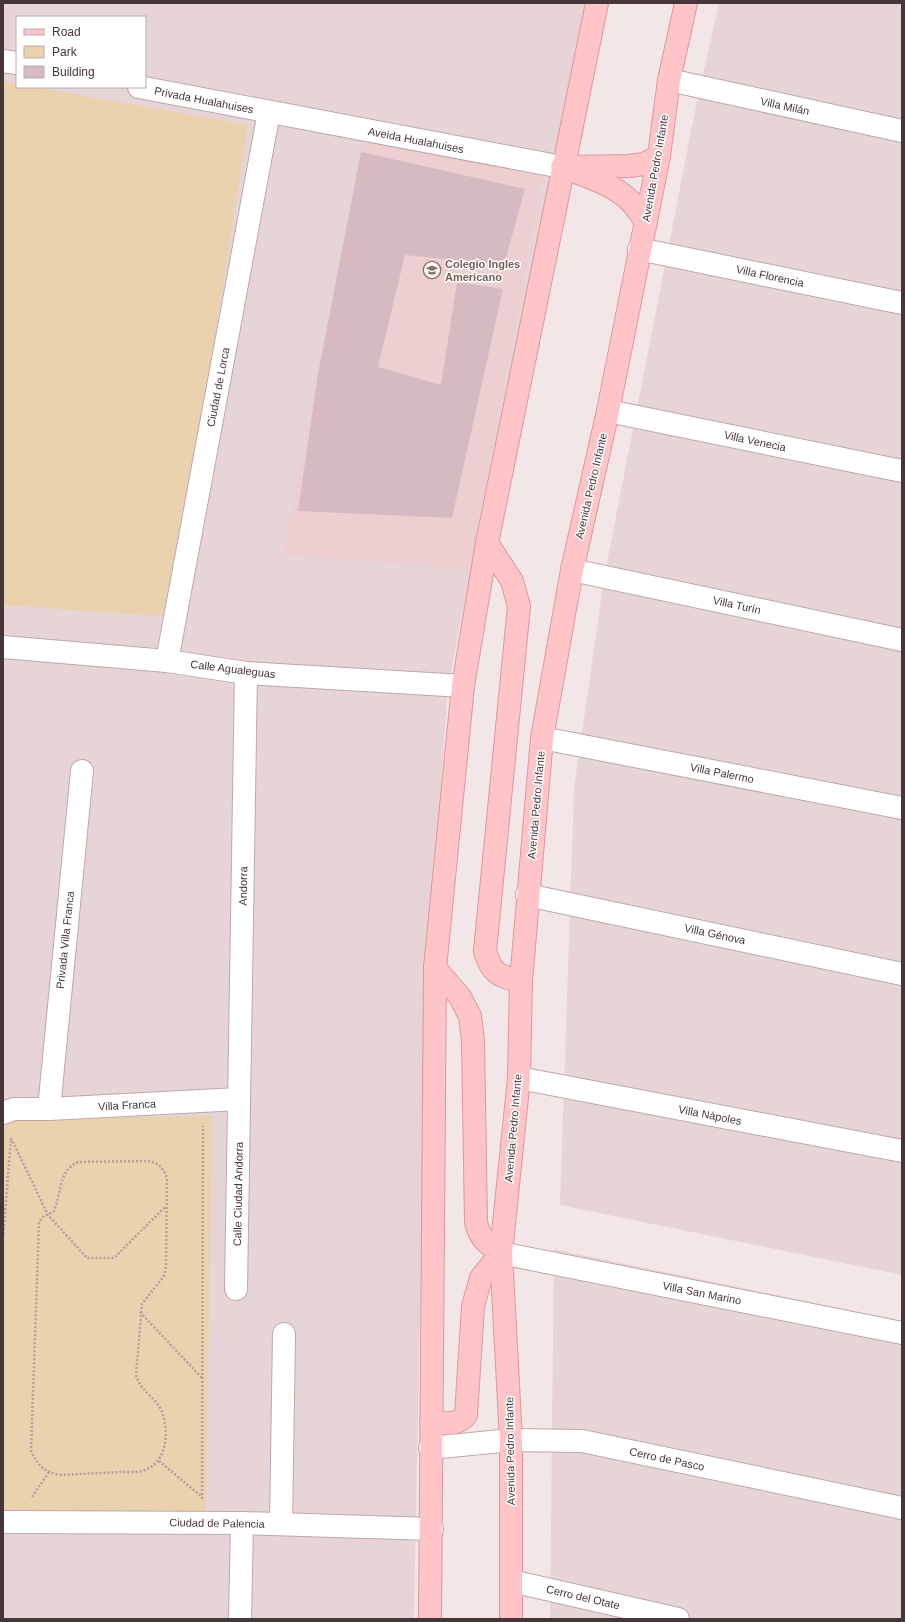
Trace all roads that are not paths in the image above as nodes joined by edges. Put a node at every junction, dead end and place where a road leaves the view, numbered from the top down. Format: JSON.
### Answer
{"nodes":[{"id":1,"x":597,"y":3,"type":"edge"},
{"id":2,"x":686,"y":3,"type":"edge"},
{"id":3,"x":3,"y":61,"type":"edge"},
{"id":4,"x":16,"y":63,"type":"edge"},
{"id":5,"x":669,"y":80,"type":"junction"},
{"id":6,"x":144,"y":88,"type":"edge"},
{"id":7,"x":269,"y":112,"type":"junction"},
{"id":8,"x":902,"y":131,"type":"edge"},
{"id":9,"x":659,"y":156,"type":"junction"},
{"id":10,"x":562,"y":167,"type":"junction"},
{"id":11,"x":646,"y":221,"type":"junction"},
{"id":12,"x":639,"y":248,"type":"junction"},
{"id":13,"x":902,"y":303,"type":"edge"},
{"id":14,"x":608,"y":411,"type":"junction"},
{"id":15,"x":902,"y":472,"type":"edge"},
{"id":16,"x":487,"y":543,"type":"junction"},
{"id":17,"x":572,"y":570,"type":"junction"},
{"id":18,"x":902,"y":640,"type":"edge"},
{"id":19,"x":3,"y":647,"type":"edge"},
{"id":20,"x":167,"y":661,"type":"junction"},
{"id":21,"x":246,"y":673,"type":"junction"},
{"id":22,"x":463,"y":686,"type":"junction"},
{"id":23,"x":542,"y":738,"type":"junction"},
{"id":24,"x":82,"y":771,"type":"dead end"},
{"id":25,"x":902,"y":808,"type":"edge"},
{"id":26,"x":527,"y":895,"type":"junction"},
{"id":27,"x":435,"y":968,"type":"junction"},
{"id":28,"x":902,"y":974,"type":"edge"},
{"id":29,"x":521,"y":981,"type":"junction"},
{"id":30,"x":519,"y":1078,"type":"junction"},
{"id":31,"x":239,"y":1099,"type":"junction"},
{"id":32,"x":7,"y":1109,"type":"edge"},
{"id":33,"x":49,"y":1109,"type":"junction"},
{"id":34,"x":902,"y":1151,"type":"edge"},
{"id":35,"x":501,"y":1253,"type":"junction"},
{"id":36,"x":236,"y":1289,"type":"dead end"},
{"id":37,"x":902,"y":1333,"type":"edge"},
{"id":38,"x":284,"y":1334,"type":"dead end"},
{"id":39,"x":431,"y":1423,"type":"junction"},
{"id":40,"x":511,"y":1440,"type":"junction"},
{"id":41,"x":430,"y":1448,"type":"junction"},
{"id":42,"x":902,"y":1508,"type":"edge"},
{"id":43,"x":3,"y":1522,"type":"edge"},
{"id":44,"x":242,"y":1523,"type":"junction"},
{"id":45,"x":282,"y":1524,"type":"junction"},
{"id":46,"x":432,"y":1529,"type":"junction"},
{"id":47,"x":512,"y":1581,"type":"junction"},
{"id":48,"x":240,"y":1619,"type":"edge"},
{"id":49,"x":430,"y":1619,"type":"edge"},
{"id":50,"x":511,"y":1619,"type":"edge"},
{"id":51,"x":678,"y":1619,"type":"edge"}],
"edges":[{"from":1,"to":10,"type":"main road"},
{"from":2,"to":5,"type":"main road","name":"Avenida Pedro Infante"},
{"from":3,"to":4,"type":"street"},
{"from":5,"to":8,"type":"street","name":"Villa Milán"},
{"from":5,"to":9,"type":"main road","name":"Avenida Pedro Infante"},
{"from":6,"to":7,"type":"street","name":"Privada Hualahuises"},
{"from":7,"to":10,"type":"street","name":"Aveida Hualahuises"},
{"from":7,"to":20,"type":"street","name":"Ciudad de Lorca"},
{"from":9,"to":10,"type":"main road"},
{"from":9,"to":11,"type":"main road","name":"Avenida Pedro Infante"},
{"from":10,"to":11,"type":"main road"},
{"from":10,"to":16,"type":"main road"},
{"from":11,"to":12,"type":"main road","name":"Avenida Pedro Infante"},
{"from":12,"to":13,"type":"street","name":"Villa Florencia"},
{"from":12,"to":14,"type":"main road","name":"Avenida Pedro Infante"},
{"from":14,"to":15,"type":"street","name":"Villa Venecia"},
{"from":14,"to":17,"type":"main road","name":"Avenida Pedro Infante"},
{"from":16,"to":22,"type":"main road"},
{"from":16,"to":29,"type":"main road"},
{"from":17,"to":18,"type":"street","name":"Villa Turín"},
{"from":17,"to":23,"type":"main road","name":"Avenida Pedro Infante"},
{"from":19,"to":20,"type":"street","name":"Calle Agualeguas"},
{"from":20,"to":21,"type":"street","name":"Calle Agualeguas"},
{"from":21,"to":22,"type":"street","name":"Calle Agualeguas"},
{"from":21,"to":31,"type":"street","name":"Andorra"},
{"from":22,"to":27,"type":"main road"},
{"from":23,"to":25,"type":"street","name":"Villa Palermo"},
{"from":23,"to":26,"type":"main road","name":"Avenida Pedro Infante"},
{"from":24,"to":33,"type":"street","name":"Privada Villa Franca"},
{"from":26,"to":28,"type":"street","name":"Villa Génova"},
{"from":26,"to":29,"type":"main road","name":"Avenida Pedro Infante"},
{"from":27,"to":35,"type":"main road"},
{"from":27,"to":39,"type":"main road"},
{"from":29,"to":30,"type":"main road","name":"Avenida Pedro Infante"},
{"from":30,"to":34,"type":"street","name":"Villa Nápoles"},
{"from":30,"to":35,"type":"main road","name":"Avenida Pedro Infante"},
{"from":31,"to":33,"type":"street","name":"Villa Franca"},
{"from":31,"to":36,"type":"street","name":"Calle Ciudad Andorra"},
{"from":32,"to":33,"type":"street","name":"Villa Franca"},
{"from":35,"to":37,"type":"street","name":"Villa San Marino"},
{"from":35,"to":39,"type":"main road"},
{"from":35,"to":40,"type":"main road","name":"Avenida Pedro Infante"},
{"from":38,"to":45,"type":"street"},
{"from":39,"to":41,"type":"main road"},
{"from":40,"to":41,"type":"street","name":"Cerro de Pasco"},
{"from":40,"to":42,"type":"street","name":"Cerro de Pasco"},
{"from":40,"to":47,"type":"main road","name":"Avenida Pedro Infante"},
{"from":41,"to":46,"type":"main road"},
{"from":43,"to":44,"type":"street","name":"Ciudad de Palencia"},
{"from":44,"to":45,"type":"street","name":"Ciudad de Palencia"},
{"from":44,"to":48,"type":"street"},
{"from":45,"to":46,"type":"street","name":"Ciudad de Palencia"},
{"from":46,"to":49,"type":"main road"},
{"from":47,"to":50,"type":"main road","name":"Avenida Pedro Infante"},
{"from":47,"to":51,"type":"street","name":"Cerro del Otate"}]}
